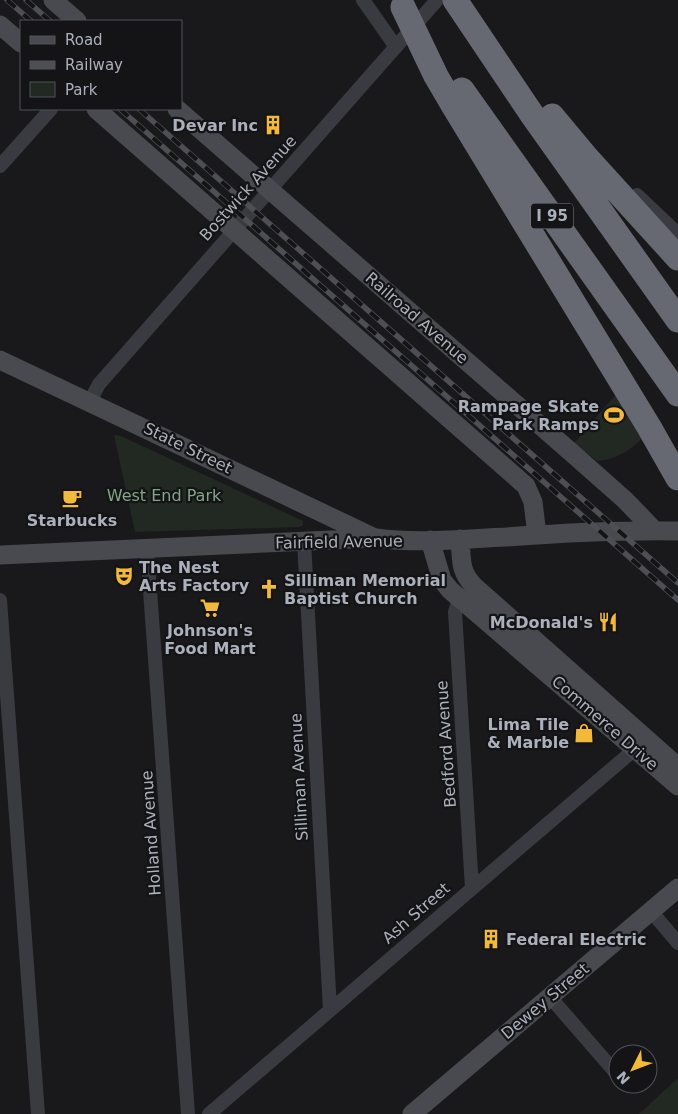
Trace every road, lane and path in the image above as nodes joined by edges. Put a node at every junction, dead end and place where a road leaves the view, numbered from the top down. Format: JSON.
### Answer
{"nodes":[{"id":1,"x":53,"y":0,"type":"edge"},
{"id":2,"x":363,"y":0,"type":"edge"},
{"id":3,"x":449,"y":1,"type":"edge"},
{"id":4,"x":401,"y":4,"type":"edge"},
{"id":5,"x":76,"y":20,"type":"edge"},
{"id":6,"x":0,"y":25,"type":"edge"},
{"id":7,"x":423,"y":42,"type":"junction"},
{"id":8,"x":20,"y":43,"type":"edge"},
{"id":9,"x":396,"y":48,"type":"junction"},
{"id":10,"x":50,"y":110,"type":"edge"},
{"id":11,"x":97,"y":110,"type":"edge"},
{"id":12,"x":178,"y":110,"type":"edge"},
{"id":13,"x":0,"y":166,"type":"edge"},
{"id":14,"x":618,"y":177,"type":"dead end"},
{"id":15,"x":270,"y":190,"type":"junction"},
{"id":16,"x":234,"y":229,"type":"junction"},
{"id":17,"x":678,"y":234,"type":"edge"},
{"id":18,"x":678,"y":258,"type":"edge"},
{"id":19,"x":678,"y":320,"type":"edge"},
{"id":20,"x":0,"y":360,"type":"edge"},
{"id":21,"x":678,"y":394,"type":"edge"},
{"id":22,"x":90,"y":402,"type":"junction"},
{"id":23,"x":678,"y":478,"type":"edge"},
{"id":24,"x":324,"y":513,"type":"junction"},
{"id":25,"x":655,"y":530,"type":"junction"},
{"id":26,"x":678,"y":531,"type":"edge"},
{"id":27,"x":537,"y":535,"type":"junction"},
{"id":28,"x":376,"y":538,"type":"junction"},
{"id":29,"x":460,"y":539,"type":"junction"},
{"id":30,"x":430,"y":540,"type":"junction"},
{"id":31,"x":310,"y":542,"type":"junction"},
{"id":32,"x":147,"y":549,"type":"junction"},
{"id":33,"x":0,"y":555,"type":"edge"},
{"id":34,"x":459,"y":598,"type":"junction"},
{"id":35,"x":0,"y":600,"type":"edge"},
{"id":36,"x":538,"y":654,"type":"junction"},
{"id":37,"x":641,"y":744,"type":"junction"},
{"id":38,"x":678,"y":767,"type":"edge"},
{"id":39,"x":678,"y":786,"type":"edge"},
{"id":40,"x":472,"y":888,"type":"junction"},
{"id":41,"x":678,"y":888,"type":"edge"},
{"id":42,"x":651,"y":911,"type":"junction"},
{"id":43,"x":678,"y":943,"type":"edge"},
{"id":44,"x":550,"y":997,"type":"junction"},
{"id":45,"x":330,"y":1010,"type":"junction"},
{"id":46,"x":608,"y":1064,"type":"edge"},
{"id":47,"x":38,"y":1114,"type":"edge"},
{"id":48,"x":188,"y":1114,"type":"edge"},
{"id":49,"x":208,"y":1114,"type":"edge"},
{"id":50,"x":412,"y":1114,"type":"edge"}],
"edges":[{"from":1,"to":5,"type":"main road"},
{"from":2,"to":9,"type":"street"},
{"from":3,"to":9,"type":"street","name":"Bostwick Avenue"},
{"from":3,"to":18,"type":"highway"},
{"from":3,"to":19,"type":"highway","number":"I 95"},
{"from":4,"to":7,"type":"highway"},
{"from":6,"to":8,"type":"main road"},
{"from":7,"to":21,"type":"highway","number":"I 95"},
{"from":7,"to":23,"type":"highway"},
{"from":9,"to":15,"type":"street","name":"Bostwick Avenue"},
{"from":10,"to":13,"type":"street"},
{"from":11,"to":16,"type":"main road"},
{"from":12,"to":15,"type":"main road","name":"Railroad Avenue"},
{"from":14,"to":17,"type":"street"},
{"from":15,"to":16,"type":"street","name":"Bostwick Avenue"},
{"from":15,"to":25,"type":"main road","name":"Railroad Avenue"},
{"from":16,"to":22,"type":"street","name":"Bostwick Avenue"},
{"from":16,"to":27,"type":"main road"},
{"from":20,"to":22,"type":"main road","name":"State Street"},
{"from":22,"to":24,"type":"main road","name":"State Street"},
{"from":24,"to":28,"type":"main road","name":"State Street"},
{"from":24,"to":31,"type":"main road"},
{"from":25,"to":26,"type":"main road","name":"Fairfield Avenue"},
{"from":25,"to":27,"type":"main road","name":"Fairfield Avenue"},
{"from":27,"to":29,"type":"main road","name":"Fairfield Avenue"},
{"from":28,"to":30,"type":"main road","name":"Fairfield Avenue"},
{"from":28,"to":31,"type":"main road","name":"Fairfield Avenue"},
{"from":29,"to":30,"type":"main road","name":"Fairfield Avenue"},
{"from":29,"to":36,"type":"main road","name":"Commerce Drive"},
{"from":30,"to":34,"type":"main road","name":"Commerce Drive"},
{"from":31,"to":32,"type":"main road","name":"Fairfield Avenue"},
{"from":31,"to":45,"type":"street","name":"Silliman Avenue"},
{"from":32,"to":33,"type":"main road","name":"Fairfield Avenue"},
{"from":32,"to":48,"type":"street","name":"Holland Avenue"},
{"from":34,"to":36,"type":"main road","name":"Commerce Drive"},
{"from":34,"to":40,"type":"street","name":"Bedford Avenue"},
{"from":35,"to":47,"type":"street"},
{"from":36,"to":37,"type":"main road","name":"Commerce Drive"},
{"from":37,"to":38,"type":"main road","name":"Commerce Drive"},
{"from":37,"to":39,"type":"main road","name":"Commerce Drive"},
{"from":37,"to":40,"type":"street","name":"Ash Street"},
{"from":40,"to":45,"type":"street","name":"Ash Street"},
{"from":41,"to":42,"type":"main road","name":"Dewey Street"},
{"from":42,"to":43,"type":"street"},
{"from":42,"to":44,"type":"main road","name":"Dewey Street"},
{"from":44,"to":46,"type":"street"},
{"from":44,"to":50,"type":"main road","name":"Dewey Street"},
{"from":45,"to":49,"type":"street","name":"Ash Street"}]}
